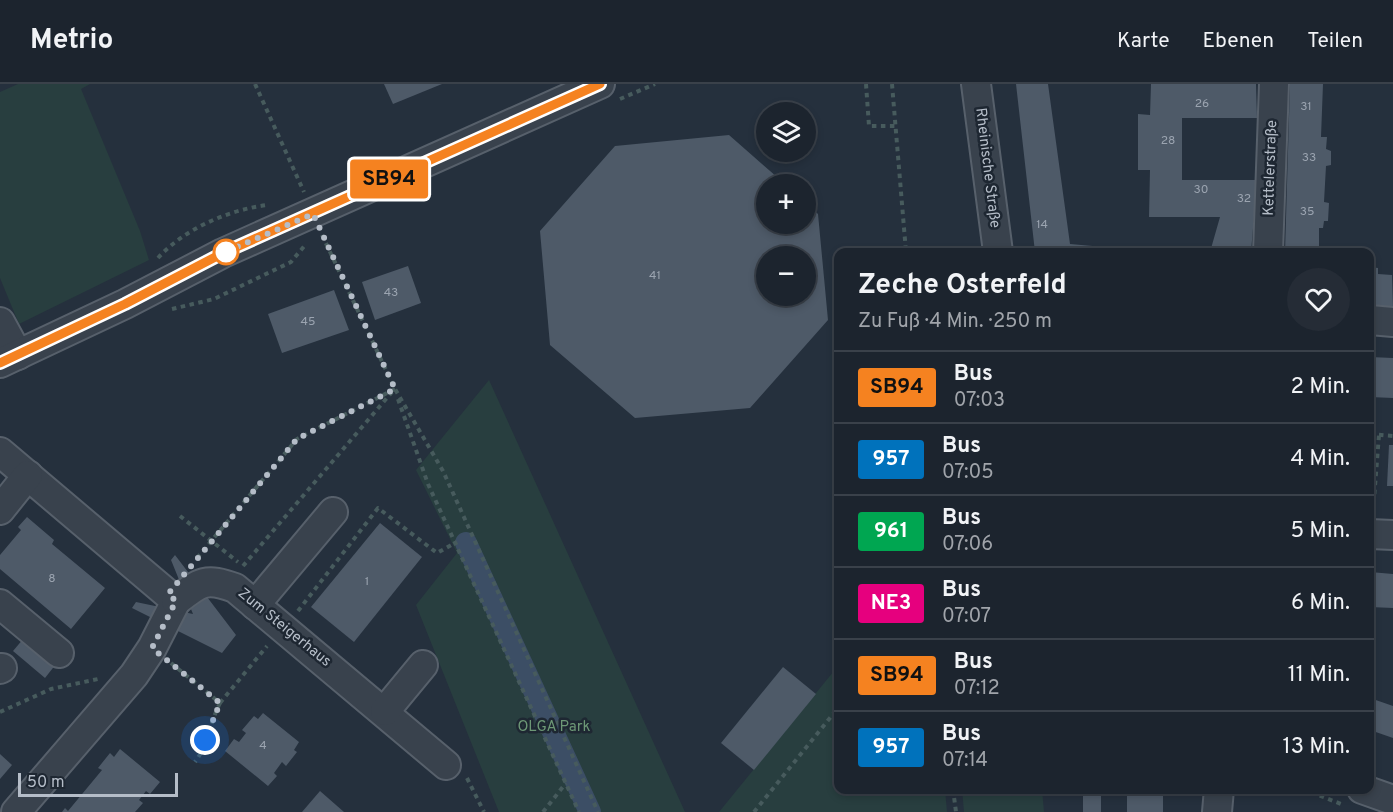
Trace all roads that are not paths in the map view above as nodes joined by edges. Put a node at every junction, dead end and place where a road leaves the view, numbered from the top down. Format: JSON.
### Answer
{"nodes":[{"id":1,"x":600,"y":84,"type":"edge"},
{"id":2,"x":976,"y":84,"type":"edge"},
{"id":3,"x":1274,"y":84,"type":"edge"},
{"id":4,"x":997,"y":248,"type":"edge"},
{"id":5,"x":1268,"y":248,"type":"edge"},
{"id":6,"x":1374,"y":320,"type":"edge"},
{"id":7,"x":0,"y":322,"type":"edge"},
{"id":8,"x":1393,"y":322,"type":"edge"},
{"id":9,"x":9,"y":359,"type":"edge"},
{"id":10,"x":0,"y":452,"type":"edge"},
{"id":11,"x":28,"y":475,"type":"junction"},
{"id":12,"x":0,"y":510,"type":"edge"},
{"id":13,"x":333,"y":512,"type":"dead end"},
{"id":14,"x":172,"y":597,"type":"junction"},
{"id":15,"x":0,"y":604,"type":"edge"},
{"id":16,"x":255,"y":605,"type":"junction"},
{"id":17,"x":59,"y":653,"type":"dead end"},
{"id":18,"x":423,"y":665,"type":"dead end"},
{"id":19,"x":385,"y":711,"type":"junction"},
{"id":20,"x":446,"y":765,"type":"road end"},
{"id":21,"x":1219,"y":794,"type":"edge"},
{"id":22,"x":1357,"y":799,"type":"edge"},
{"id":23,"x":1393,"y":800,"type":"edge"},
{"id":24,"x":16,"y":812,"type":"edge"},
{"id":25,"x":1217,"y":812,"type":"edge"}],
"edges":[{"from":1,"to":9,"type":"street"},
{"from":2,"to":4,"type":"street","name":"Rheinische Straße"},
{"from":3,"to":5,"type":"street","name":"Kettelerstraße"},
{"from":6,"to":8,"type":"street"},
{"from":7,"to":9,"type":"street"},
{"from":10,"to":11,"type":"street"},
{"from":11,"to":12,"type":"street"},
{"from":11,"to":14,"type":"street"},
{"from":13,"to":16,"type":"street"},
{"from":14,"to":16,"type":"street","name":"Zum Steigerhaus"},
{"from":14,"to":24,"type":"street","name":"Zum Steigerhaus"},
{"from":15,"to":17,"type":"street"},
{"from":16,"to":19,"type":"street","name":"Zum Steigerhaus"},
{"from":18,"to":19,"type":"street"},
{"from":19,"to":20,"type":"street","name":"Zum Steigerhaus"},
{"from":21,"to":25,"type":"street"},
{"from":22,"to":23,"type":"street"}]}
